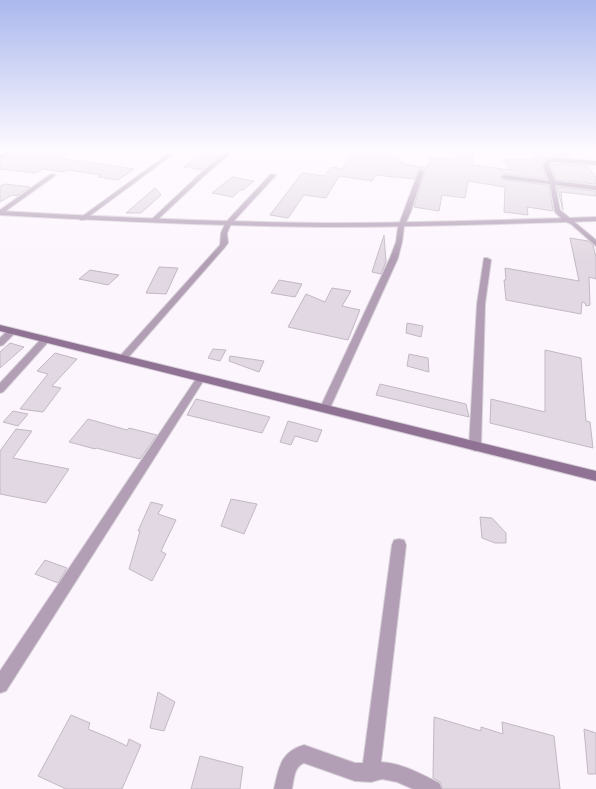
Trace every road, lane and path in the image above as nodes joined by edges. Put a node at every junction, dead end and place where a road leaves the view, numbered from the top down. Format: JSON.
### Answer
{"nodes":[{"id":1,"x":37,"y":187,"type":"edge"},
{"id":2,"x":126,"y":187,"type":"edge"},
{"id":3,"x":189,"y":187,"type":"edge"},
{"id":4,"x":262,"y":187,"type":"edge"},
{"id":5,"x":416,"y":187,"type":"edge"},
{"id":6,"x":553,"y":187,"type":"edge"},
{"id":7,"x":0,"y":213,"type":"edge"},
{"id":8,"x":82,"y":219,"type":"junction"},
{"id":9,"x":596,"y":219,"type":"edge"},
{"id":10,"x":566,"y":220,"type":"junction"},
{"id":11,"x":153,"y":221,"type":"junction"},
{"id":12,"x":228,"y":223,"type":"junction"},
{"id":13,"x":402,"y":224,"type":"junction"},
{"id":14,"x":593,"y":239,"type":"edge"},
{"id":15,"x":596,"y":244,"type":"edge"},
{"id":16,"x":487,"y":260,"type":"dead end"},
{"id":17,"x":0,"y":328,"type":"edge"},
{"id":18,"x":12,"y":331,"type":"junction"},
{"id":19,"x":46,"y":338,"type":"junction"},
{"id":20,"x":0,"y":343,"type":"edge"},
{"id":21,"x":123,"y":358,"type":"junction"},
{"id":22,"x":202,"y":378,"type":"junction"},
{"id":23,"x":0,"y":389,"type":"edge"},
{"id":24,"x":325,"y":408,"type":"junction"},
{"id":25,"x":475,"y":446,"type":"junction"},
{"id":26,"x":596,"y":476,"type":"edge"},
{"id":27,"x":399,"y":545,"type":"dead end"},
{"id":28,"x":0,"y":685,"type":"edge"},
{"id":29,"x":371,"y":772,"type":"junction"},
{"id":30,"x":283,"y":789,"type":"edge"},
{"id":31,"x":433,"y":789,"type":"edge"}],
"edges":[{"from":1,"to":7,"type":"street"},
{"from":2,"to":8,"type":"street"},
{"from":3,"to":11,"type":"street"},
{"from":4,"to":12,"type":"street"},
{"from":5,"to":13,"type":"street"},
{"from":6,"to":10,"type":"street"},
{"from":7,"to":8,"type":"street"},
{"from":8,"to":11,"type":"street"},
{"from":9,"to":10,"type":"street"},
{"from":10,"to":13,"type":"street"},
{"from":10,"to":14,"type":"street"},
{"from":11,"to":12,"type":"street"},
{"from":12,"to":13,"type":"street"},
{"from":12,"to":21,"type":"street"},
{"from":13,"to":24,"type":"street"},
{"from":14,"to":15,"type":"street"},
{"from":16,"to":25,"type":"street"},
{"from":17,"to":18,"type":"main road"},
{"from":18,"to":19,"type":"main road"},
{"from":18,"to":20,"type":"street"},
{"from":19,"to":21,"type":"main road"},
{"from":19,"to":23,"type":"street"},
{"from":21,"to":22,"type":"main road"},
{"from":22,"to":24,"type":"main road"},
{"from":22,"to":28,"type":"street"},
{"from":24,"to":25,"type":"main road"},
{"from":25,"to":26,"type":"main road"},
{"from":27,"to":29,"type":"street"},
{"from":29,"to":30,"type":"street"},
{"from":29,"to":31,"type":"street"}]}
